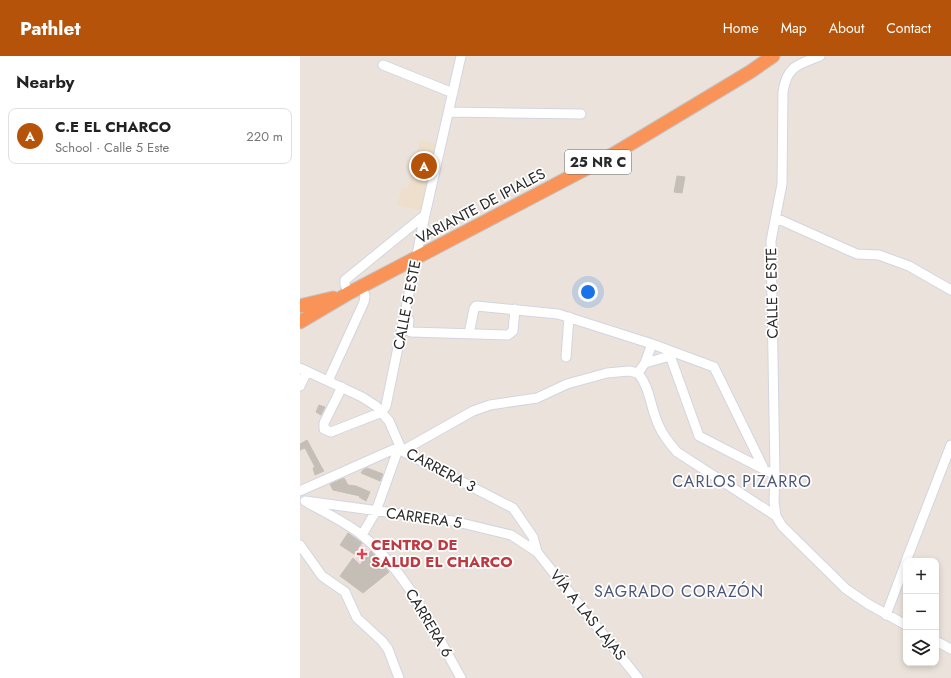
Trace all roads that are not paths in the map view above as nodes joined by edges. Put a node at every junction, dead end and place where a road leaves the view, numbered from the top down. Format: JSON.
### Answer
{"nodes":[{"id":1,"x":461,"y":56,"type":"edge"},
{"id":2,"x":773,"y":56,"type":"edge"},
{"id":3,"x":820,"y":56,"type":"edge"},
{"id":4,"x":383,"y":65,"type":"dead end"},
{"id":5,"x":453,"y":94,"type":"junction"},
{"id":6,"x":450,"y":112,"type":"junction"},
{"id":7,"x":582,"y":114,"type":"dead end"},
{"id":8,"x":425,"y":215,"type":"junction"},
{"id":9,"x":776,"y":218,"type":"junction"},
{"id":10,"x":417,"y":257,"type":"junction"},
{"id":11,"x":413,"y":279,"type":"junction"},
{"id":12,"x":362,"y":286,"type":"junction"},
{"id":13,"x":951,"y":290,"type":"edge"},
{"id":14,"x":348,"y":294,"type":"junction"},
{"id":15,"x":300,"y":306,"type":"edge"},
{"id":16,"x":515,"y":309,"type":"junction"},
{"id":17,"x":569,"y":317,"type":"junction"},
{"id":18,"x":300,"y":322,"type":"edge"},
{"id":19,"x":469,"y":334,"type":"junction"},
{"id":20,"x":652,"y":344,"type":"junction"},
{"id":21,"x":669,"y":353,"type":"junction"},
{"id":22,"x":566,"y":357,"type":"dead end"},
{"id":23,"x":645,"y":363,"type":"junction"},
{"id":24,"x":303,"y":369,"type":"edge"},
{"id":25,"x":638,"y":373,"type":"junction"},
{"id":26,"x":328,"y":381,"type":"junction"},
{"id":27,"x":300,"y":386,"type":"edge"},
{"id":28,"x":342,"y":387,"type":"junction"},
{"id":29,"x":382,"y":412,"type":"junction"},
{"id":30,"x":951,"y":445,"type":"edge"},
{"id":31,"x":400,"y":449,"type":"junction"},
{"id":32,"x":763,"y":467,"type":"junction"},
{"id":33,"x":775,"y":475,"type":"junction"},
{"id":34,"x":300,"y":491,"type":"edge"},
{"id":35,"x":303,"y":500,"type":"edge"},
{"id":36,"x":376,"y":511,"type":"junction"},
{"id":37,"x":776,"y":516,"type":"junction"},
{"id":38,"x":362,"y":536,"type":"junction"},
{"id":39,"x":300,"y":545,"type":"edge"},
{"id":40,"x":537,"y":552,"type":"junction"},
{"id":41,"x":907,"y":558,"type":"edge"},
{"id":42,"x":903,"y":569,"type":"edge"},
{"id":43,"x":886,"y":615,"type":"junction"},
{"id":44,"x":903,"y":624,"type":"edge"},
{"id":45,"x":939,"y":643,"type":"edge"},
{"id":46,"x":951,"y":649,"type":"edge"},
{"id":47,"x":399,"y":678,"type":"edge"},
{"id":48,"x":461,"y":678,"type":"edge"},
{"id":49,"x":638,"y":678,"type":"edge"}],
"edges":[{"from":1,"to":5,"type":"street","name":"CALLE 5 ESTE"},
{"from":2,"to":10,"type":"highway","name":"VARIANTE DE IPIALES","number":"25 NR C"},
{"from":3,"to":9,"type":"street","name":"CALLE 6 ESTE"},
{"from":4,"to":5,"type":"street"},
{"from":5,"to":6,"type":"street","name":"CALLE 5 ESTE"},
{"from":6,"to":7,"type":"street"},
{"from":6,"to":8,"type":"street","name":"CALLE 5 ESTE"},
{"from":8,"to":10,"type":"street","name":"CALLE 5 ESTE"},
{"from":8,"to":14,"type":"street"},
{"from":9,"to":13,"type":"street"},
{"from":9,"to":33,"type":"street","name":"CALLE 6 ESTE"},
{"from":10,"to":11,"type":"street","name":"CALLE 5 ESTE"},
{"from":10,"to":12,"type":"highway","name":"VARIANTE DE IPIALES","number":"25 NR C"},
{"from":11,"to":19,"type":"street"},
{"from":11,"to":29,"type":"street","name":"CALLE 5 ESTE"},
{"from":12,"to":14,"type":"highway","name":"VARIANTE DE IPIALES","number":"25 NR C"},
{"from":12,"to":26,"type":"street"},
{"from":14,"to":15,"type":"highway","name":"VARIANTE DE IPIALES","number":"25 NR C"},
{"from":14,"to":18,"type":"highway","name":"VARIANTE DE IPIALES","number":"25 NR C"},
{"from":16,"to":17,"type":"street"},
{"from":16,"to":19,"type":"street"},
{"from":16,"to":19,"type":"street"},
{"from":17,"to":20,"type":"street"},
{"from":17,"to":22,"type":"street"},
{"from":20,"to":21,"type":"street"},
{"from":20,"to":23,"type":"street"},
{"from":21,"to":23,"type":"street"},
{"from":21,"to":32,"type":"street"},
{"from":21,"to":32,"type":"street"},
{"from":23,"to":25,"type":"street"},
{"from":24,"to":26,"type":"street","name":"CARRERA 3"},
{"from":24,"to":27,"type":"street"},
{"from":25,"to":31,"type":"street"},
{"from":25,"to":37,"type":"street"},
{"from":26,"to":28,"type":"street","name":"CARRERA 3"},
{"from":28,"to":29,"type":"street","name":"CARRERA 3"},
{"from":28,"to":29,"type":"street"},
{"from":29,"to":31,"type":"street","name":"CARRERA 3"},
{"from":30,"to":41,"type":"street"},
{"from":31,"to":34,"type":"street"},
{"from":31,"to":36,"type":"street"},
{"from":31,"to":40,"type":"street","name":"CARRERA 3"},
{"from":32,"to":33,"type":"street"},
{"from":33,"to":37,"type":"street","name":"CALLE 6 ESTE"},
{"from":35,"to":36,"type":"street","name":"CARRERA 5"},
{"from":35,"to":38,"type":"street","name":"CARRERA 6"},
{"from":36,"to":38,"type":"street"},
{"from":36,"to":40,"type":"street","name":"CARRERA 5"},
{"from":37,"to":43,"type":"street"},
{"from":38,"to":48,"type":"street","name":"CARRERA 6"},
{"from":39,"to":47,"type":"street"},
{"from":40,"to":49,"type":"street","name":"VÍA A LAS LAJAS"},
{"from":42,"to":43,"type":"street"},
{"from":43,"to":44,"type":"street"},
{"from":45,"to":46,"type":"street"}]}
